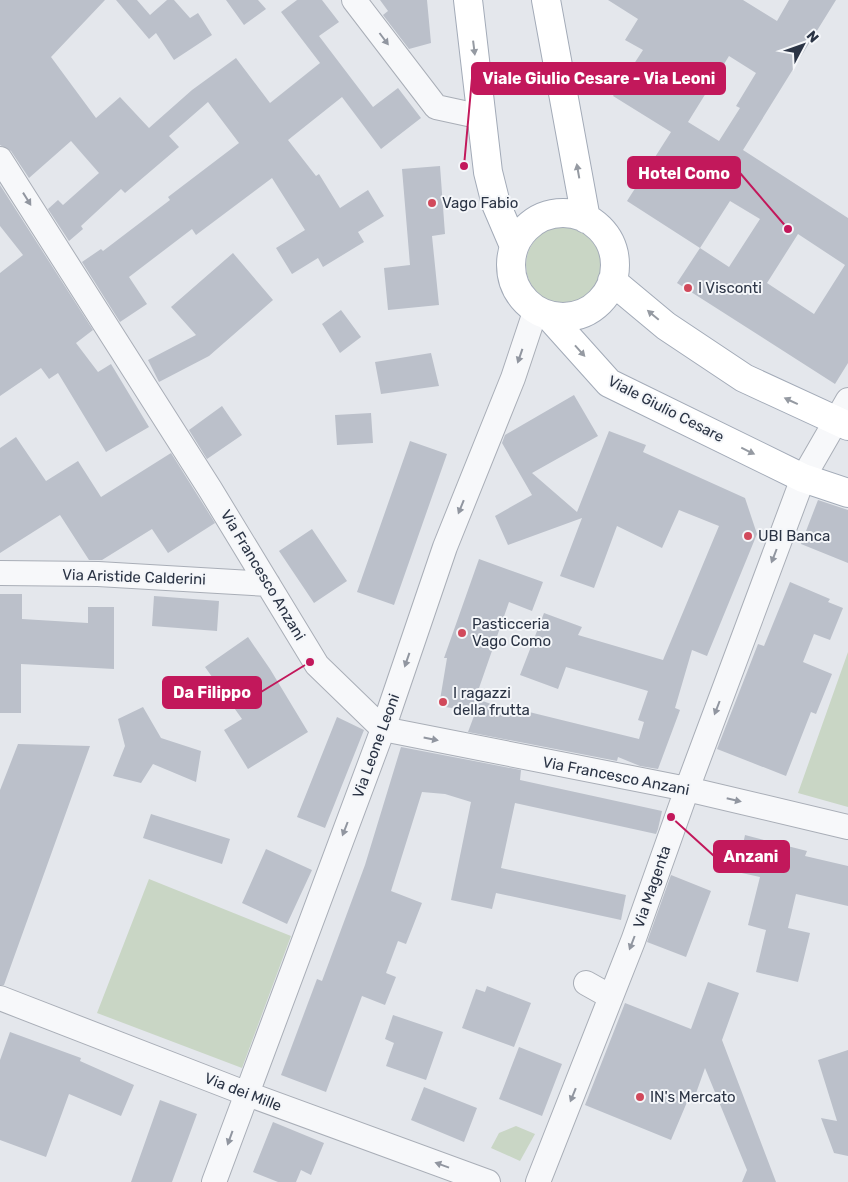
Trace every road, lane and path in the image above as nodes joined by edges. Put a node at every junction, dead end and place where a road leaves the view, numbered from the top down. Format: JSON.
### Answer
{"nodes":[{"id":1,"x":354,"y":0,"type":"edge"},
{"id":2,"x":468,"y":0,"type":"edge"},
{"id":3,"x":546,"y":0,"type":"edge"},
{"id":4,"x":482,"y":117,"type":"junction"},
{"id":5,"x":0,"y":158,"type":"edge"},
{"id":6,"x":586,"y":219,"type":"junction"},
{"id":7,"x":514,"y":246,"type":"junction"},
{"id":8,"x":612,"y":281,"type":"junction"},
{"id":9,"x":542,"y":312,"type":"junction"},
{"id":10,"x":844,"y":416,"type":"edge"},
{"id":11,"x":803,"y":478,"type":"junction"},
{"id":12,"x":848,"y":493,"type":"edge"},
{"id":13,"x":0,"y":573,"type":"edge"},
{"id":14,"x":268,"y":584,"type":"junction"},
{"id":15,"x":383,"y":730,"type":"junction"},
{"id":16,"x":686,"y":789,"type":"junction"},
{"id":17,"x":848,"y":827,"type":"edge"},
{"id":18,"x":586,"y":983,"type":"dead end"},
{"id":19,"x":611,"y":997,"type":"junction"},
{"id":20,"x":0,"y":998,"type":"edge"},
{"id":21,"x":245,"y":1093,"type":"junction"},
{"id":22,"x":214,"y":1182,"type":"edge"},
{"id":23,"x":488,"y":1182,"type":"edge"},
{"id":24,"x":538,"y":1182,"type":"edge"}],
"edges":[{"from":1,"to":4,"type":"street","one_way":true},
{"from":2,"to":4,"type":"main road","one_way":true},
{"from":6,"to":3,"type":"main road","one_way":true},
{"from":4,"to":7,"type":"main road"},
{"from":5,"to":14,"type":"street","name":"Via Francesco Anzani","one_way":true},
{"from":6,"to":7,"type":"main road"},
{"from":6,"to":8,"type":"main road"},
{"from":7,"to":9,"type":"main road"},
{"from":8,"to":9,"type":"main road"},
{"from":10,"to":8,"type":"main road","one_way":true},
{"from":9,"to":11,"type":"main road","name":"Viale Giulio Cesare","one_way":true},
{"from":9,"to":15,"type":"street","name":"Via Leone Leoni","one_way":true},
{"from":10,"to":11,"type":"street","name":"Via Magenta"},
{"from":11,"to":12,"type":"main road","name":"Viale Giulio Cesare"},
{"from":11,"to":16,"type":"street","name":"Via Magenta","one_way":true},
{"from":13,"to":14,"type":"street","name":"Via Aristide Calderini"},
{"from":14,"to":15,"type":"street","name":"Via Francesco Anzani"},
{"from":15,"to":16,"type":"street","name":"Via Francesco Anzani","one_way":true},
{"from":15,"to":21,"type":"street","name":"Via Leone Leoni","one_way":true},
{"from":16,"to":17,"type":"street","name":"Via Francesco Anzani","one_way":true},
{"from":16,"to":19,"type":"street","name":"Via Magenta","one_way":true},
{"from":18,"to":19,"type":"street"},
{"from":19,"to":24,"type":"street","name":"Via Magenta","one_way":true},
{"from":20,"to":21,"type":"street","name":"Via dei Mille"},
{"from":21,"to":22,"type":"street","name":"Via Leone Leoni","one_way":true},
{"from":23,"to":21,"type":"street","name":"Via dei Mille","one_way":true}]}
